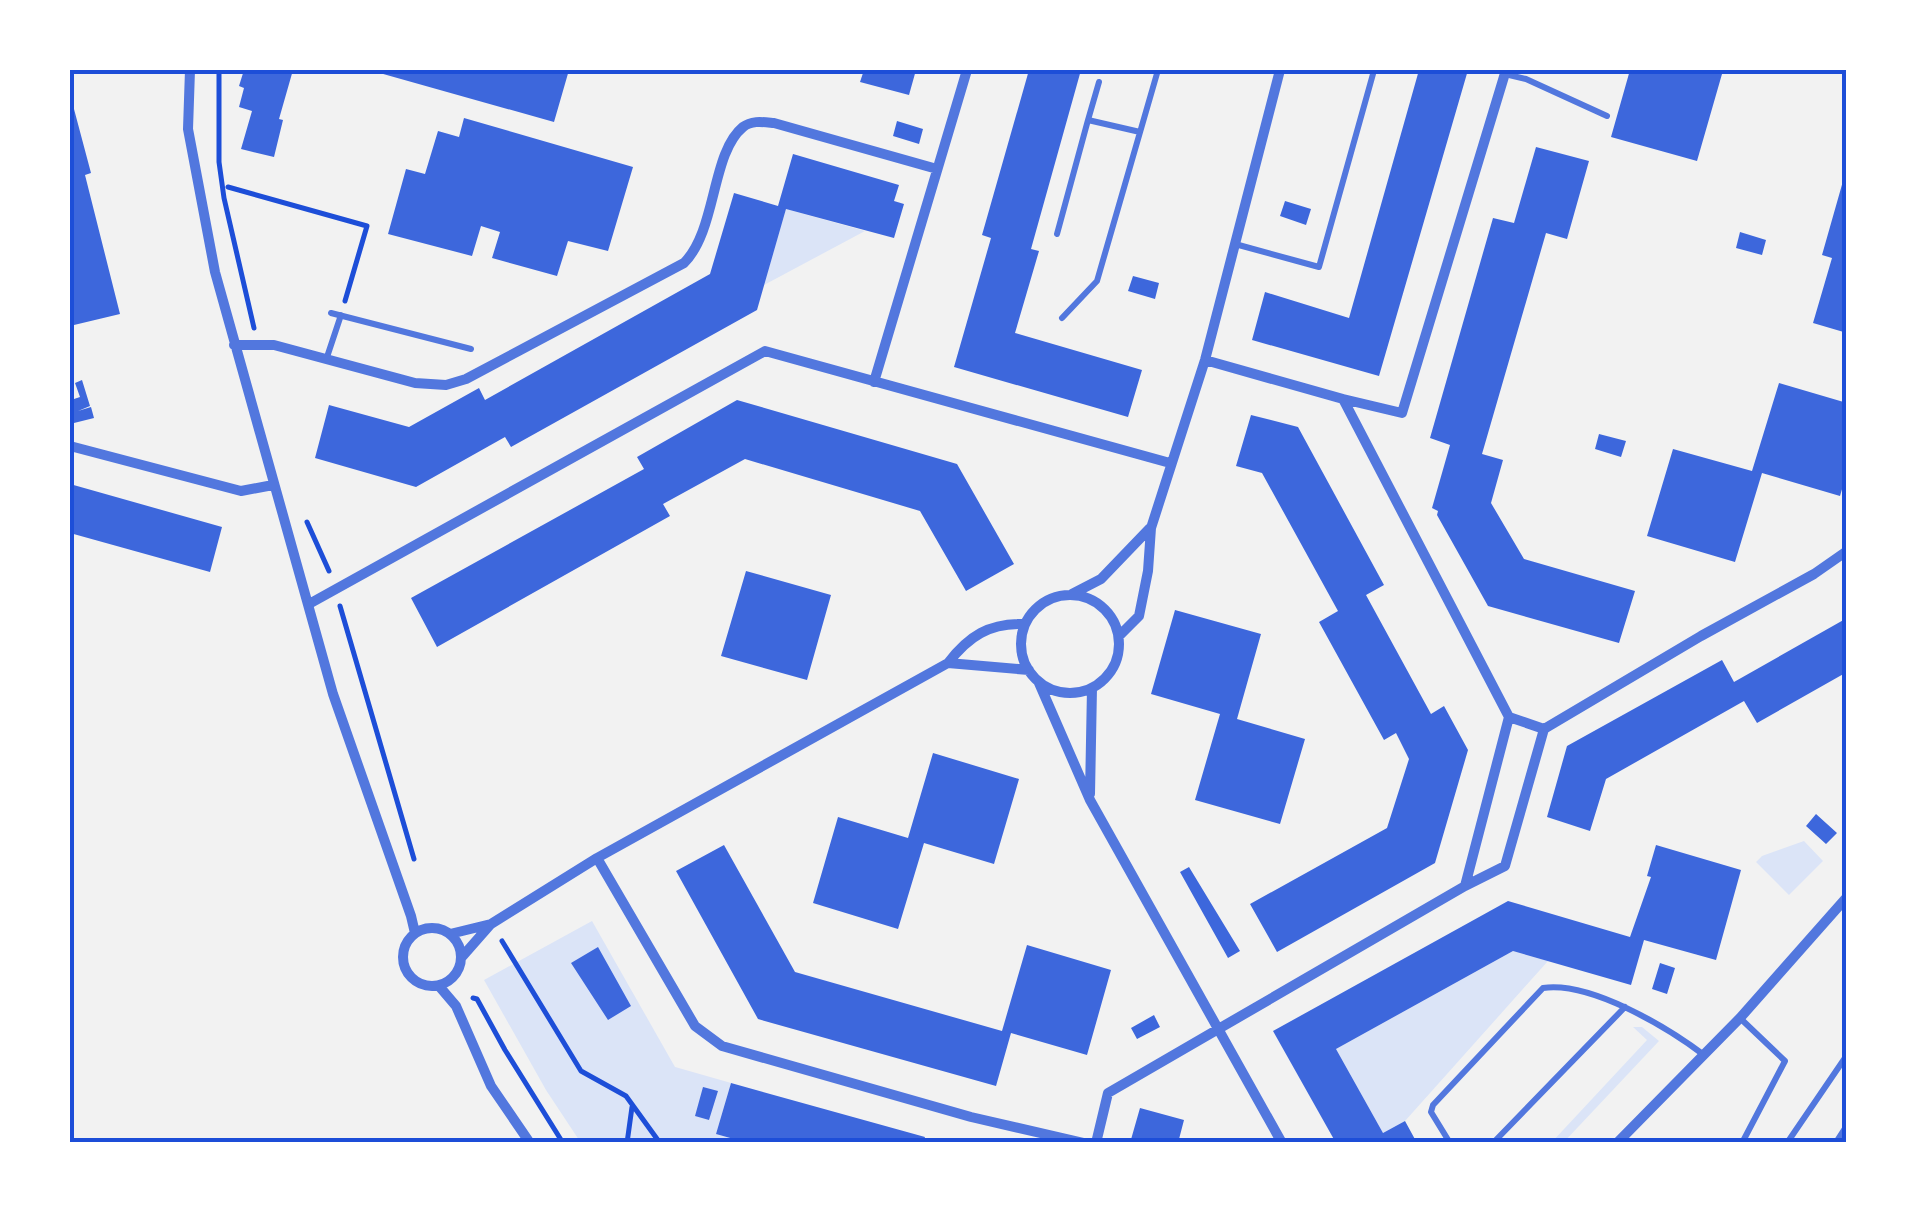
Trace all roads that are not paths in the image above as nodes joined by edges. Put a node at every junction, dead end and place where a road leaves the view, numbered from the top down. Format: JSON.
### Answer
{"nodes":[{"id":1,"x":190,"y":70,"type":"edge"},
{"id":2,"x":966,"y":70,"type":"edge"},
{"id":3,"x":1158,"y":70,"type":"edge"},
{"id":4,"x":1280,"y":70,"type":"edge"},
{"id":5,"x":1505,"y":72,"type":"edge"},
{"id":6,"x":1373,"y":74,"type":"dead end"},
{"id":7,"x":1098,"y":82,"type":"dead end"},
{"id":8,"x":1608,"y":116,"type":"dead end"},
{"id":9,"x":1088,"y":120,"type":"junction"},
{"id":10,"x":1140,"y":132,"type":"junction"},
{"id":11,"x":938,"y":169,"type":"junction"},
{"id":12,"x":1057,"y":234,"type":"dead end"},
{"id":13,"x":1234,"y":244,"type":"junction"},
{"id":14,"x":331,"y":312,"type":"dead end"},
{"id":15,"x":341,"y":315,"type":"junction"},
{"id":16,"x":1062,"y":318,"type":"dead end"},
{"id":17,"x":234,"y":345,"type":"junction"},
{"id":18,"x":471,"y":349,"type":"dead end"},
{"id":19,"x":1206,"y":360,"type":"junction"},
{"id":20,"x":326,"y":361,"type":"junction"},
{"id":21,"x":874,"y":382,"type":"junction"},
{"id":22,"x":1343,"y":399,"type":"junction"},
{"id":23,"x":70,"y":446,"type":"edge"},
{"id":24,"x":1170,"y":463,"type":"junction"},
{"id":25,"x":273,"y":485,"type":"junction"},
{"id":26,"x":1150,"y":528,"type":"junction"},
{"id":27,"x":1847,"y":552,"type":"edge"},
{"id":28,"x":1072,"y":594,"type":"junction"},
{"id":29,"x":309,"y":604,"type":"junction"},
{"id":30,"x":1024,"y":624,"type":"junction"},
{"id":31,"x":1119,"y":636,"type":"junction"},
{"id":32,"x":948,"y":663,"type":"junction"},
{"id":33,"x":1029,"y":670,"type":"junction"},
{"id":34,"x":1039,"y":683,"type":"junction"},
{"id":35,"x":1092,"y":688,"type":"junction"},
{"id":36,"x":1508,"y":717,"type":"junction"},
{"id":37,"x":1544,"y":728,"type":"junction"},
{"id":38,"x":1090,"y":800,"type":"junction"},
{"id":39,"x":597,"y":858,"type":"junction"},
{"id":40,"x":1465,"y":886,"type":"junction"},
{"id":41,"x":1847,"y":897,"type":"edge"},
{"id":42,"x":490,"y":924,"type":"junction"},
{"id":43,"x":414,"y":933,"type":"junction"},
{"id":44,"x":450,"y":934,"type":"junction"},
{"id":45,"x":462,"y":958,"type":"junction"},
{"id":46,"x":456,"y":975,"type":"junction"},
{"id":47,"x":438,"y":986,"type":"junction"},
{"id":48,"x":456,"y":1006,"type":"junction"},
{"id":49,"x":1625,"y":1007,"type":"junction"},
{"id":50,"x":1740,"y":1018,"type":"junction"},
{"id":51,"x":1216,"y":1030,"type":"junction"},
{"id":52,"x":1704,"y":1055,"type":"junction"},
{"id":53,"x":1847,"y":1056,"type":"edge"},
{"id":54,"x":1847,"y":1130,"type":"edge"},
{"id":55,"x":530,"y":1143,"type":"edge"},
{"id":56,"x":1084,"y":1143,"type":"edge"},
{"id":57,"x":1096,"y":1143,"type":"edge"},
{"id":58,"x":1282,"y":1143,"type":"edge"},
{"id":59,"x":1450,"y":1143,"type":"edge"},
{"id":60,"x":1492,"y":1143,"type":"edge"},
{"id":61,"x":1617,"y":1143,"type":"edge"},
{"id":62,"x":1742,"y":1143,"type":"edge"},
{"id":63,"x":1787,"y":1143,"type":"edge"},
{"id":64,"x":1838,"y":1143,"type":"edge"}],
"edges":[{"from":1,"to":17,"type":"street"},
{"from":2,"to":11,"type":"street"},
{"from":3,"to":10,"type":"lane"},
{"from":4,"to":13,"type":"street"},
{"from":5,"to":8,"type":"lane"},
{"from":5,"to":22,"type":"street"},
{"from":6,"to":13,"type":"lane"},
{"from":7,"to":9,"type":"lane"},
{"from":9,"to":10,"type":"lane"},
{"from":9,"to":12,"type":"lane"},
{"from":10,"to":16,"type":"lane"},
{"from":11,"to":20,"type":"street"},
{"from":11,"to":21,"type":"street"},
{"from":13,"to":19,"type":"street"},
{"from":14,"to":15,"type":"lane"},
{"from":15,"to":18,"type":"lane"},
{"from":15,"to":20,"type":"lane"},
{"from":17,"to":20,"type":"street"},
{"from":17,"to":25,"type":"street"},
{"from":19,"to":22,"type":"street"},
{"from":19,"to":24,"type":"street"},
{"from":21,"to":24,"type":"street"},
{"from":21,"to":29,"type":"street"},
{"from":22,"to":36,"type":"street"},
{"from":23,"to":25,"type":"street"},
{"from":24,"to":26,"type":"street"},
{"from":25,"to":29,"type":"street"},
{"from":26,"to":28,"type":"street"},
{"from":26,"to":31,"type":"street"},
{"from":27,"to":37,"type":"street"},
{"from":28,"to":30,"type":"street"},
{"from":28,"to":31,"type":"street"},
{"from":29,"to":43,"type":"street"},
{"from":30,"to":32,"type":"street"},
{"from":30,"to":33,"type":"street"},
{"from":31,"to":35,"type":"street"},
{"from":32,"to":33,"type":"street"},
{"from":32,"to":39,"type":"street"},
{"from":33,"to":34,"type":"street"},
{"from":34,"to":35,"type":"street"},
{"from":34,"to":38,"type":"street"},
{"from":35,"to":38,"type":"street"},
{"from":36,"to":37,"type":"street"},
{"from":36,"to":40,"type":"street"},
{"from":37,"to":40,"type":"street"},
{"from":38,"to":51,"type":"street"},
{"from":39,"to":42,"type":"street"},
{"from":39,"to":56,"type":"street"},
{"from":40,"to":51,"type":"street"},
{"from":41,"to":50,"type":"street"},
{"from":42,"to":44,"type":"street"},
{"from":42,"to":45,"type":"street"},
{"from":43,"to":44,"type":"street"},
{"from":43,"to":47,"type":"street"},
{"from":44,"to":45,"type":"street"},
{"from":45,"to":46,"type":"street"},
{"from":46,"to":47,"type":"street"},
{"from":46,"to":48,"type":"street"},
{"from":47,"to":48,"type":"street"},
{"from":48,"to":55,"type":"street"},
{"from":49,"to":52,"type":"lane"},
{"from":49,"to":59,"type":"lane"},
{"from":49,"to":60,"type":"lane"},
{"from":50,"to":52,"type":"street"},
{"from":50,"to":62,"type":"lane"},
{"from":51,"to":57,"type":"street"},
{"from":51,"to":58,"type":"street"},
{"from":52,"to":61,"type":"street"},
{"from":53,"to":63,"type":"lane"},
{"from":54,"to":64,"type":"street"}]}
